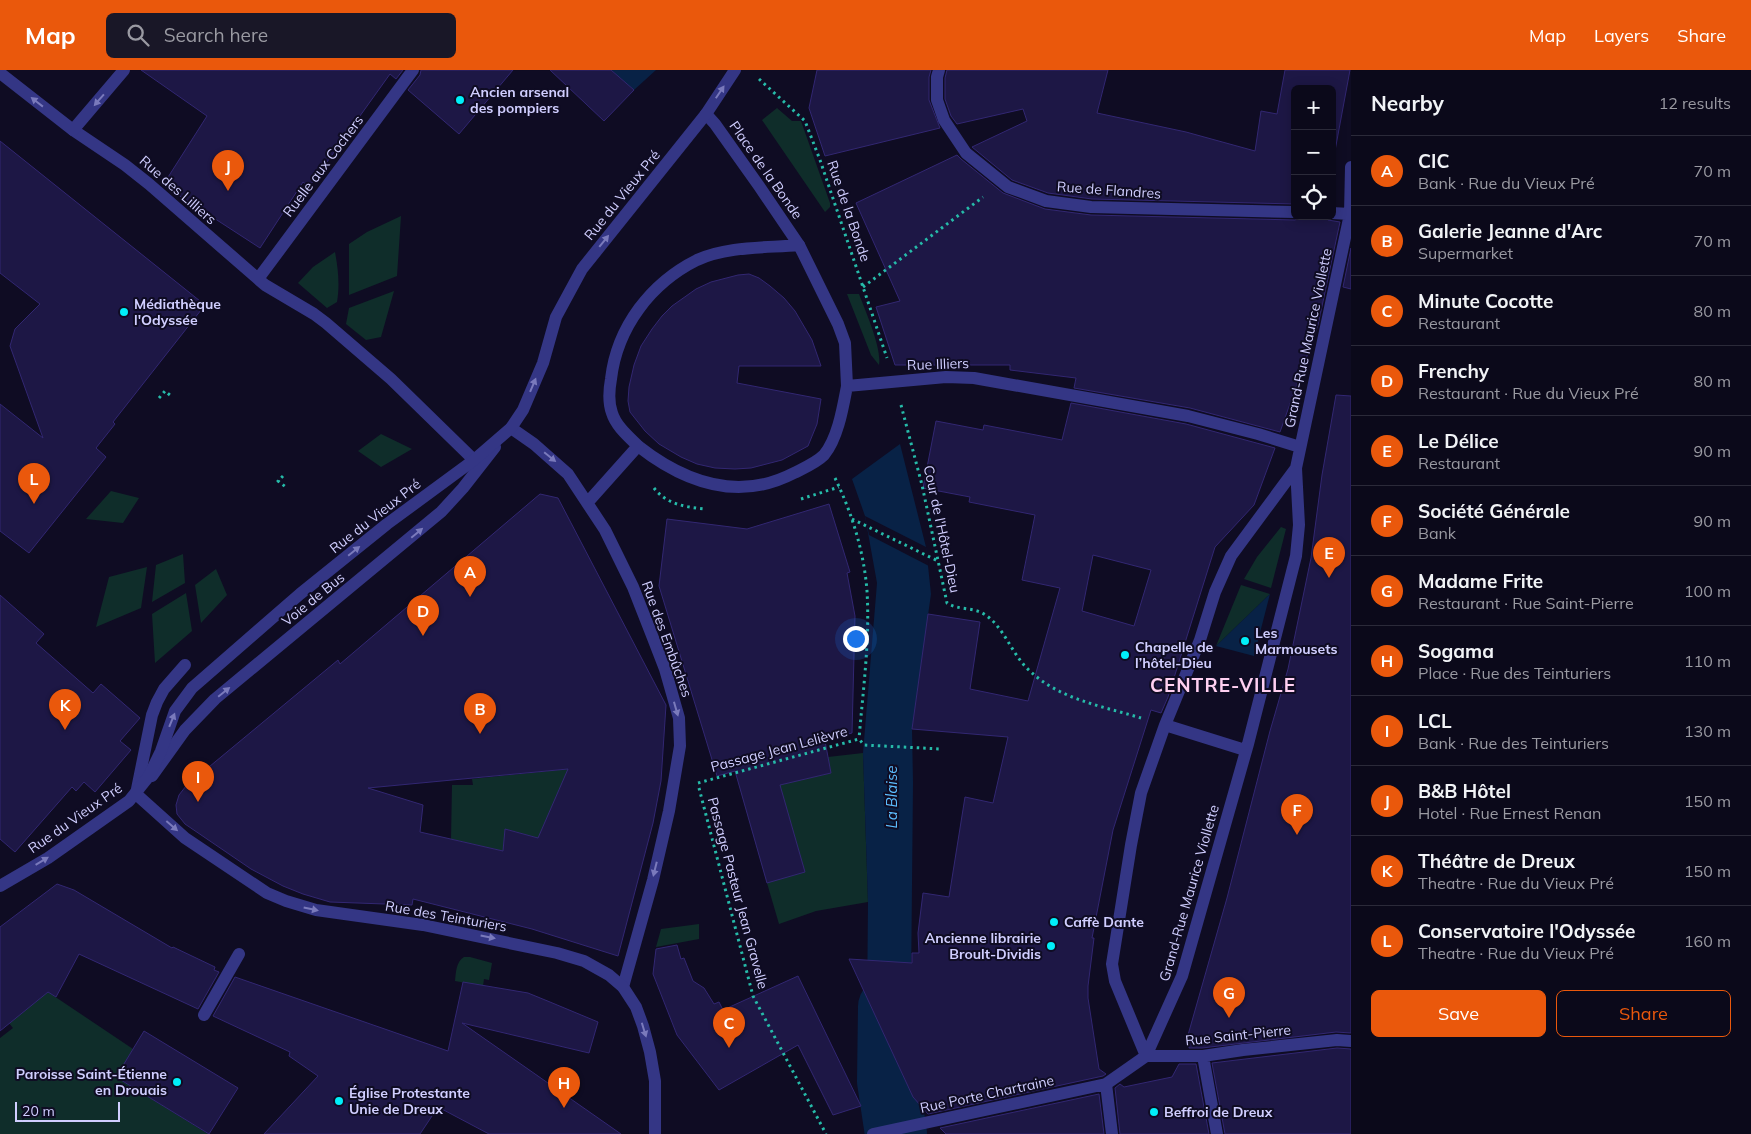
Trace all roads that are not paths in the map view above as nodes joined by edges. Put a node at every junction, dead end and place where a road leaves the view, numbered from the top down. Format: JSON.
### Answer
{"nodes":[{"id":1,"x":124,"y":70,"type":"edge"},
{"id":2,"x":413,"y":70,"type":"edge"},
{"id":3,"x":735,"y":70,"type":"edge"},
{"id":4,"x":939,"y":70,"type":"edge"},
{"id":5,"x":0,"y":73,"type":"edge"},
{"id":6,"x":706,"y":114,"type":"junction"},
{"id":7,"x":73,"y":130,"type":"junction"},
{"id":8,"x":1351,"y":167,"type":"edge"},
{"id":9,"x":1291,"y":212,"type":"edge"},
{"id":10,"x":1350,"y":212,"type":"edge"},
{"id":11,"x":1336,"y":213,"type":"edge"},
{"id":12,"x":799,"y":245,"type":"junction"},
{"id":13,"x":258,"y":279,"type":"junction"},
{"id":14,"x":847,"y":386,"type":"junction"},
{"id":15,"x":511,"y":428,"type":"junction"},
{"id":16,"x":638,"y":446,"type":"junction"},
{"id":17,"x":1300,"y":447,"type":"junction"},
{"id":18,"x":474,"y":460,"type":"junction"},
{"id":19,"x":1296,"y":468,"type":"junction"},
{"id":20,"x":588,"y":502,"type":"junction"},
{"id":21,"x":185,"y":664,"type":"dead end"},
{"id":22,"x":1165,"y":725,"type":"junction"},
{"id":23,"x":1246,"y":750,"type":"junction"},
{"id":24,"x":136,"y":794,"type":"junction"},
{"id":25,"x":0,"y":886,"type":"edge"},
{"id":26,"x":239,"y":954,"type":"dead end"},
{"id":27,"x":622,"y":987,"type":"junction"},
{"id":28,"x":204,"y":1015,"type":"dead end"},
{"id":29,"x":1351,"y":1041,"type":"edge"},
{"id":30,"x":1146,"y":1056,"type":"junction"},
{"id":31,"x":1203,"y":1056,"type":"junction"},
{"id":32,"x":1106,"y":1084,"type":"junction"},
{"id":33,"x":655,"y":1134,"type":"edge"},
{"id":34,"x":873,"y":1134,"type":"edge"},
{"id":35,"x":1112,"y":1134,"type":"edge"},
{"id":36,"x":1216,"y":1134,"type":"edge"}],
"edges":[{"from":1,"to":7,"type":"street","one_way":true},
{"from":2,"to":13,"type":"street","name":"Ruelle aux Cochers"},
{"from":6,"to":3,"type":"street","name":"Rue du Vieux Pré","one_way":true},
{"from":4,"to":9,"type":"street","name":"Rue de Flandres"},
{"from":7,"to":5,"type":"street","name":"Rue des Lilliers","one_way":true},
{"from":6,"to":12,"type":"street","name":"Place de la Bonde"},
{"from":15,"to":6,"type":"street","name":"Rue du Vieux Pré","one_way":true},
{"from":7,"to":13,"type":"street","name":"Rue des Lilliers"},
{"from":8,"to":10,"type":"street","name":"Grand-Rue Maurice Viollette"},
{"from":10,"to":11,"type":"street"},
{"from":10,"to":17,"type":"street","name":"Grand-Rue Maurice Viollette"},
{"from":12,"to":14,"type":"street","name":"Place de la Bonde"},
{"from":12,"to":16,"type":"street"},
{"from":13,"to":18,"type":"street","name":"Rue des Lilliers"},
{"from":14,"to":16,"type":"street"},
{"from":14,"to":17,"type":"street","name":"Rue Illiers"},
{"from":15,"to":18,"type":"street","name":"Rue du Vieux Pré"},
{"from":15,"to":20,"type":"street","name":"Rue des Embûches","one_way":true},
{"from":24,"to":15,"type":"street","name":"Voie de Bus","one_way":true},
{"from":16,"to":20,"type":"street"},
{"from":17,"to":19,"type":"street","name":"Grand-Rue Maurice Viollette"},
{"from":24,"to":18,"type":"street","name":"Rue du Vieux Pré","one_way":true},
{"from":19,"to":22,"type":"street","name":"Grand-Rue Maurice Viollette"},
{"from":19,"to":23,"type":"street","name":"Grand-Rue Maurice Viollette"},
{"from":20,"to":27,"type":"street","name":"Rue des Embûches","one_way":true},
{"from":21,"to":24,"type":"street"},
{"from":22,"to":23,"type":"street"},
{"from":22,"to":30,"type":"street","name":"Grand-Rue Maurice Viollette"},
{"from":23,"to":30,"type":"street","name":"Grand-Rue Maurice Viollette"},
{"from":25,"to":24,"type":"street","name":"Rue du Vieux Pré","one_way":true},
{"from":24,"to":27,"type":"street","name":"Rue des Teinturiers","one_way":true},
{"from":26,"to":28,"type":"street"},
{"from":27,"to":33,"type":"street","name":"Rue des Teinturiers","one_way":true},
{"from":29,"to":31,"type":"street","name":"Rue Saint-Pierre"},
{"from":30,"to":31,"type":"street","name":"Rue Saint-Pierre"},
{"from":30,"to":32,"type":"street"},
{"from":31,"to":36,"type":"street"},
{"from":32,"to":34,"type":"street","name":"Rue Porte Chartraine"},
{"from":32,"to":35,"type":"street"}]}
